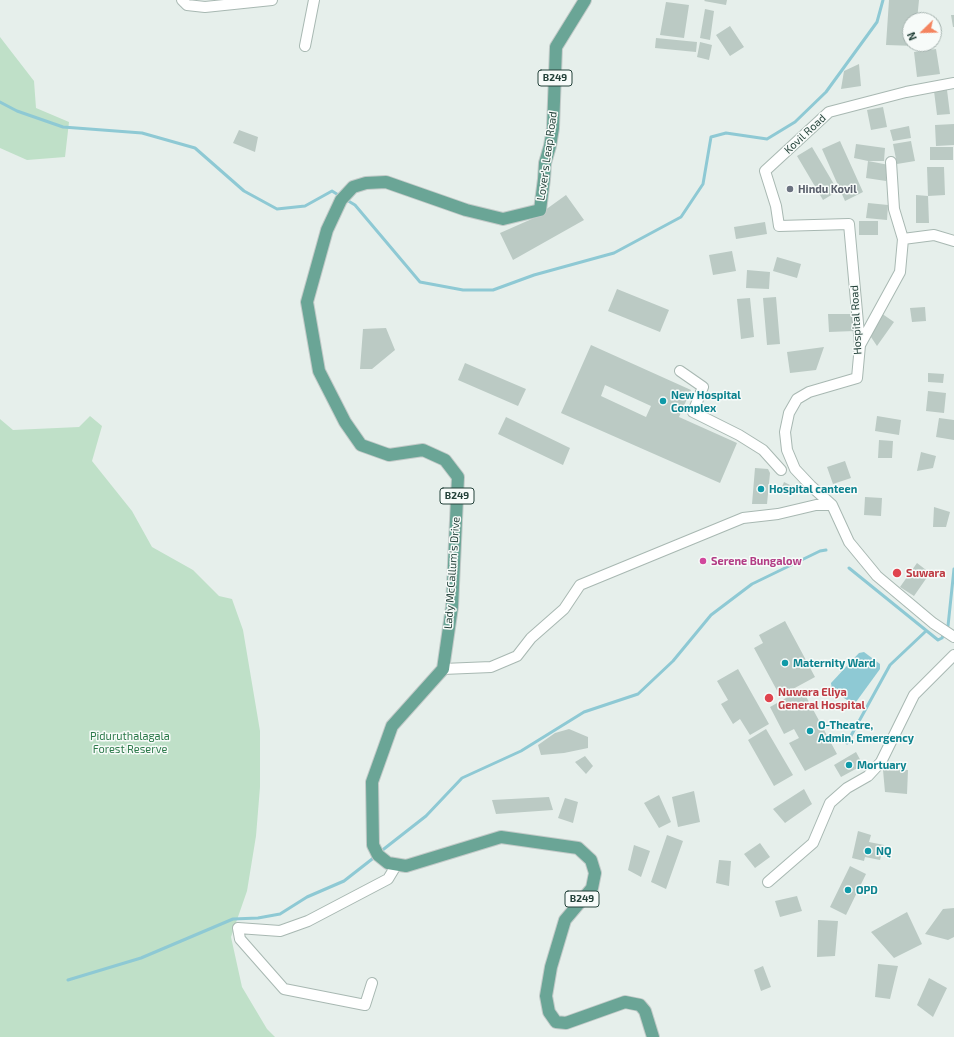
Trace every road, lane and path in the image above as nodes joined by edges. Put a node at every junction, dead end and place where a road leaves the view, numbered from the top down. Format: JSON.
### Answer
{"nodes":[{"id":1,"x":182,"y":0,"type":"edge"},
{"id":2,"x":272,"y":0,"type":"edge"},
{"id":3,"x":314,"y":0,"type":"edge"},
{"id":4,"x":585,"y":0,"type":"edge"},
{"id":5,"x":305,"y":46,"type":"dead end"},
{"id":6,"x":954,"y":83,"type":"edge"},
{"id":7,"x":891,"y":162,"type":"dead end"},
{"id":8,"x":333,"y":218,"type":"joint"},
{"id":9,"x":779,"y":226,"type":"joint"},
{"id":10,"x":903,"y":239,"type":"junction"},
{"id":11,"x":954,"y":241,"type":"edge"},
{"id":12,"x":860,"y":345,"type":"junction"},
{"id":13,"x":680,"y":371,"type":"dead end"},
{"id":14,"x":781,"y":470,"type":"dead end"},
{"id":15,"x":832,"y":505,"type":"junction"},
{"id":16,"x":952,"y":636,"type":"edge"},
{"id":17,"x":954,"y":655,"type":"edge"},
{"id":18,"x":443,"y":669,"type":"junction"},
{"id":19,"x":392,"y":864,"type":"junction"},
{"id":20,"x":768,"y":882,"type":"dead end"},
{"id":21,"x":372,"y":983,"type":"dead end"},
{"id":22,"x":653,"y":1037,"type":"edge"}],
"edges":[{"from":1,"to":2,"type":"street"},
{"from":3,"to":5,"type":"street"},
{"from":4,"to":8,"type":"main road","name":"Lover's Leap Road","number":"B249"},
{"from":6,"to":9,"type":"street","name":"Kovil Road"},
{"from":7,"to":10,"type":"street"},
{"from":8,"to":18,"type":"main road","name":"Lady McCallum's Drive","number":"B249"},
{"from":9,"to":12,"type":"street","name":"Hospital Road"},
{"from":10,"to":11,"type":"street"},
{"from":10,"to":12,"type":"street"},
{"from":12,"to":15,"type":"street","name":"Hospital Road"},
{"from":13,"to":14,"type":"street"},
{"from":15,"to":16,"type":"street","name":"Hospital Road"},
{"from":15,"to":18,"type":"street"},
{"from":17,"to":20,"type":"street"},
{"from":18,"to":19,"type":"main road"},
{"from":19,"to":21,"type":"street"},
{"from":19,"to":22,"type":"main road","number":"B249"}]}
